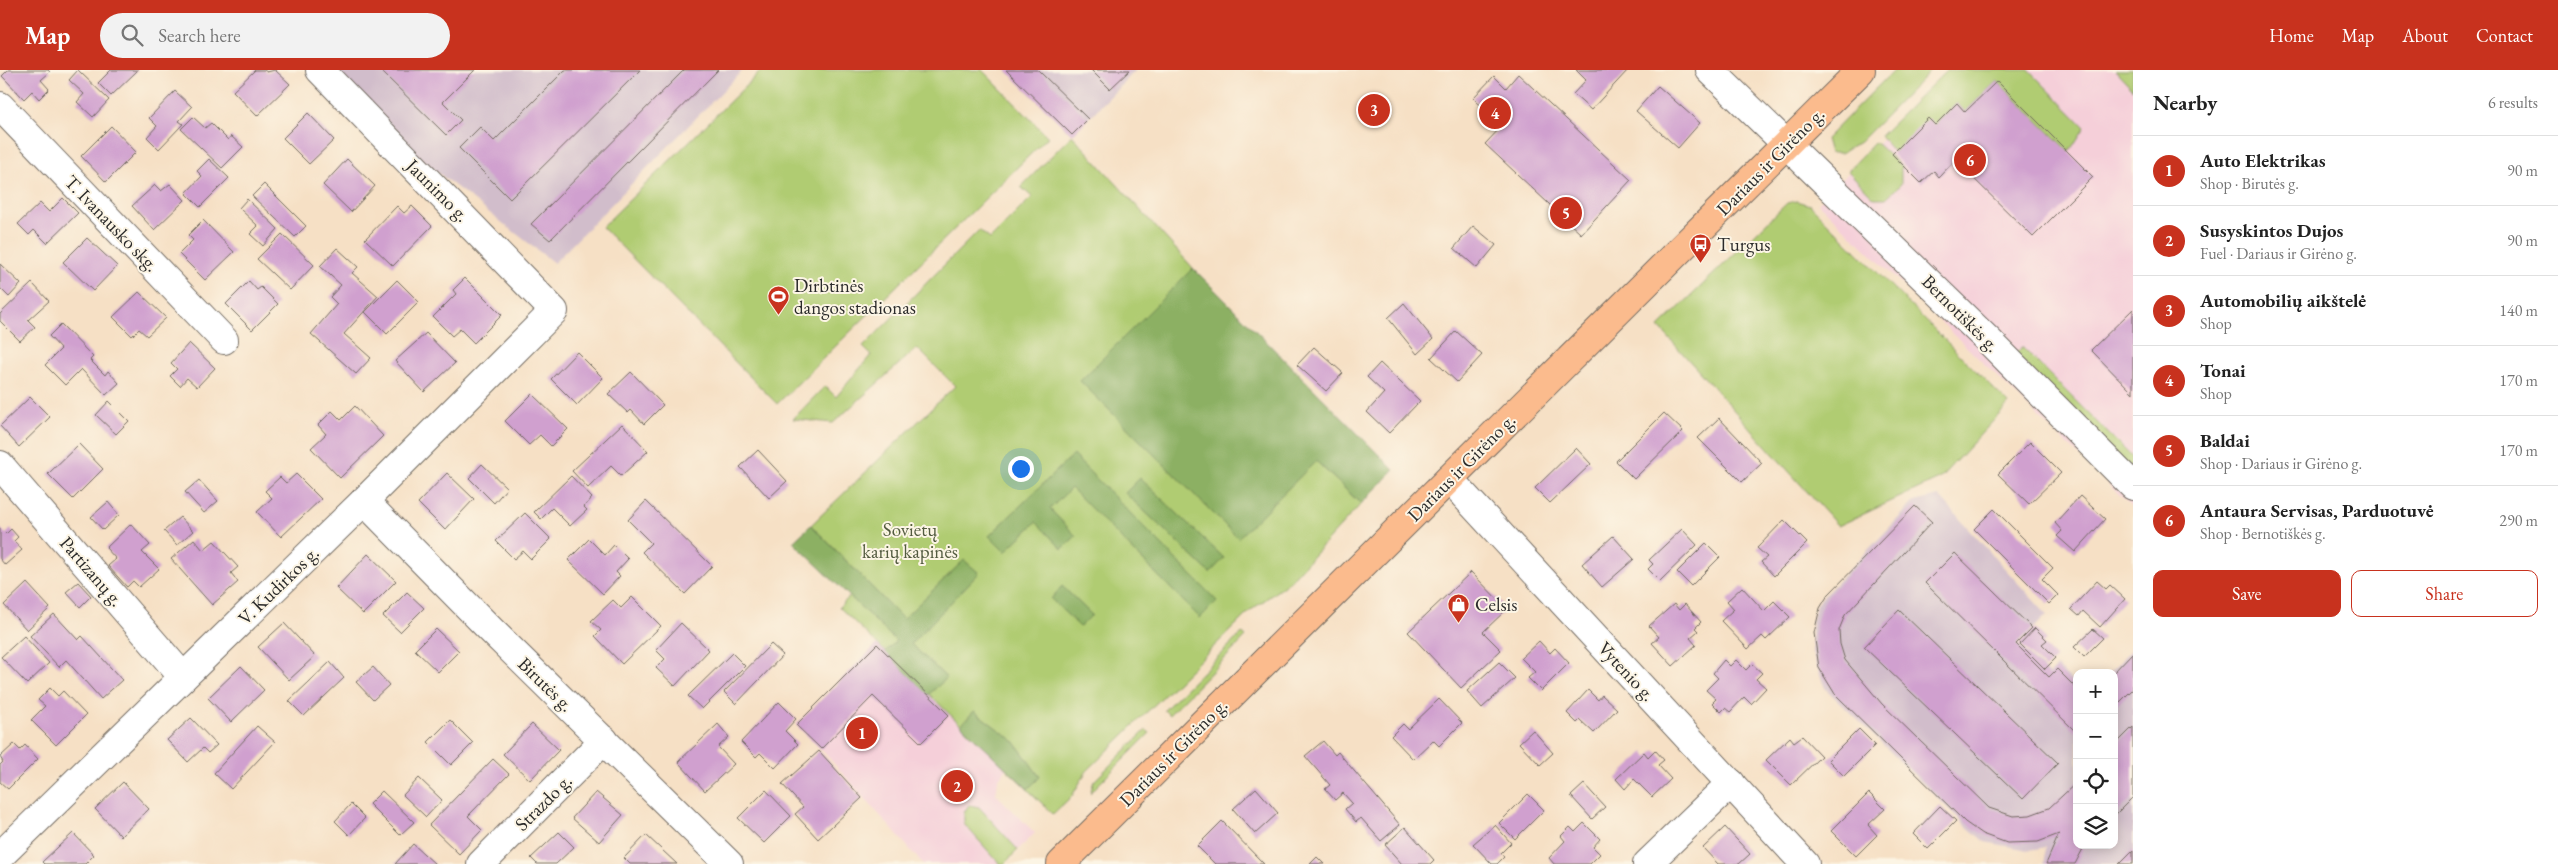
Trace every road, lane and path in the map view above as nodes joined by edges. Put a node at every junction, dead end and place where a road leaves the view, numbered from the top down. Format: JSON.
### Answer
{"nodes":[{"id":1,"x":320,"y":70,"type":"edge"},
{"id":2,"x":1710,"y":70,"type":"edge"},
{"id":3,"x":1861,"y":70,"type":"edge"},
{"id":4,"x":0,"y":106,"type":"edge"},
{"id":5,"x":1787,"y":143,"type":"junction"},
{"id":6,"x":554,"y":311,"type":"joint"},
{"id":7,"x":224,"y":340,"type":"dead end"},
{"id":8,"x":0,"y":465,"type":"edge"},
{"id":9,"x":1449,"y":479,"type":"junction"},
{"id":10,"x":2133,"y":486,"type":"edge"},
{"id":11,"x":364,"y":501,"type":"junction"},
{"id":12,"x":183,"y":677,"type":"junction"},
{"id":13,"x":604,"y":740,"type":"junction"},
{"id":14,"x":1731,"y":783,"type":"junction"},
{"id":15,"x":0,"y":856,"type":"edge"},
{"id":16,"x":481,"y":864,"type":"edge"},
{"id":17,"x":730,"y":864,"type":"edge"},
{"id":18,"x":1061,"y":864,"type":"edge"},
{"id":19,"x":1647,"y":864,"type":"edge"},
{"id":20,"x":1805,"y":864,"type":"edge"}],
"edges":[{"from":1,"to":6,"type":"street","name":"Jaunimo g."},
{"from":2,"to":5,"type":"street","name":"Bernotiškės g."},
{"from":3,"to":5,"type":"highway","name":"Dariaus ir Girėno g."},
{"from":4,"to":7,"type":"street","name":"T. Ivanausko skg."},
{"from":5,"to":9,"type":"highway","name":"Dariaus ir Girėno g."},
{"from":5,"to":10,"type":"street","name":"Bernotiškės g."},
{"from":6,"to":11,"type":"street","name":"V. Kudirkos g."},
{"from":8,"to":12,"type":"street","name":"Partizanų g."},
{"from":9,"to":14,"type":"street","name":"Vytenio g."},
{"from":9,"to":18,"type":"highway","name":"Dariaus ir Girėno g."},
{"from":11,"to":12,"type":"street","name":"V. Kudirkos g."},
{"from":11,"to":13,"type":"street","name":"Birutės g."},
{"from":12,"to":15,"type":"street","name":"V. Kudirkos g."},
{"from":13,"to":16,"type":"street","name":"Strazdo g."},
{"from":13,"to":17,"type":"street","name":"Birutės g."},
{"from":14,"to":19,"type":"street"},
{"from":14,"to":20,"type":"street","name":"Vytenio g."}]}
